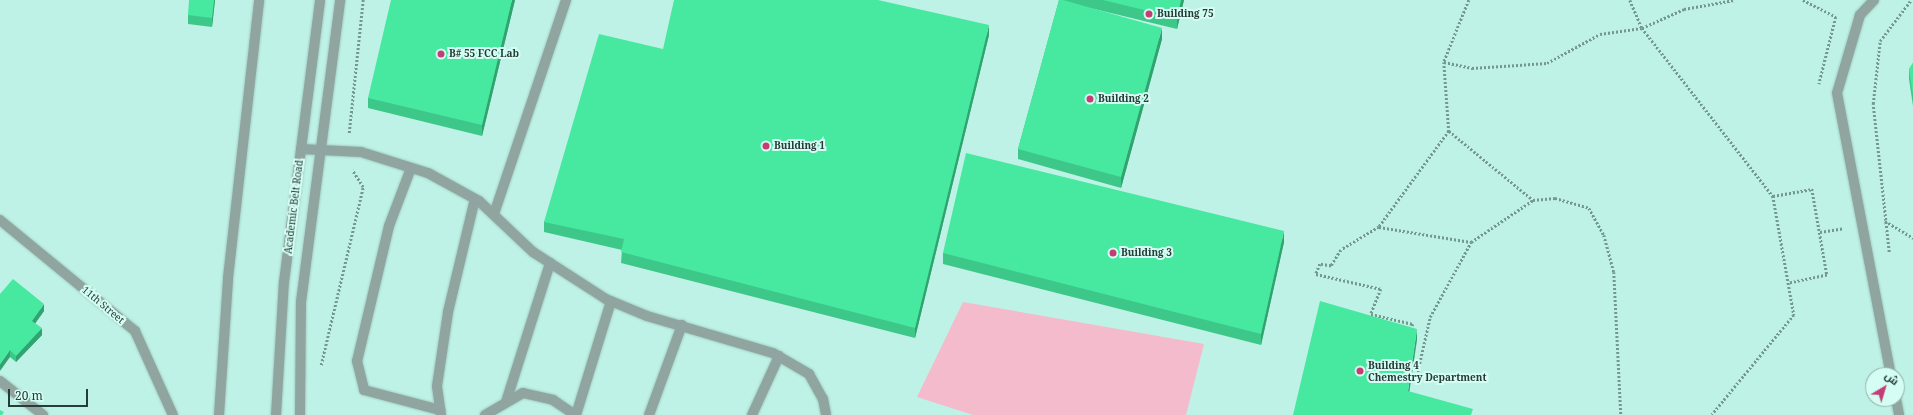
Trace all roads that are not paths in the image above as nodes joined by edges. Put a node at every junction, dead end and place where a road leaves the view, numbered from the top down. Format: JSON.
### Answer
{"nodes":[{"id":1,"x":259,"y":0,"type":"edge"},
{"id":2,"x":320,"y":0,"type":"edge"},
{"id":3,"x":340,"y":0,"type":"edge"},
{"id":4,"x":566,"y":0,"type":"edge"},
{"id":5,"x":1874,"y":0,"type":"edge"},
{"id":6,"x":301,"y":149,"type":"junction"},
{"id":7,"x":320,"y":151,"type":"junction"},
{"id":8,"x":411,"y":168,"type":"junction"},
{"id":9,"x":475,"y":199,"type":"junction"},
{"id":10,"x":494,"y":214,"type":"junction"},
{"id":11,"x":0,"y":220,"type":"edge"},
{"id":12,"x":550,"y":263,"type":"junction"},
{"id":13,"x":611,"y":301,"type":"junction"},
{"id":14,"x":682,"y":325,"type":"junction"},
{"id":15,"x":779,"y":356,"type":"junction"},
{"id":16,"x":1889,"y":367,"type":"edge"},
{"id":17,"x":0,"y":381,"type":"edge"},
{"id":18,"x":506,"y":402,"type":"junction"},
{"id":19,"x":440,"y":413,"type":"edge"},
{"id":20,"x":43,"y":415,"type":"edge"},
{"id":21,"x":173,"y":415,"type":"edge"},
{"id":22,"x":219,"y":415,"type":"edge"},
{"id":23,"x":276,"y":415,"type":"edge"},
{"id":24,"x":300,"y":415,"type":"edge"},
{"id":25,"x":485,"y":415,"type":"edge"},
{"id":26,"x":576,"y":415,"type":"edge"},
{"id":27,"x":649,"y":415,"type":"edge"},
{"id":28,"x":752,"y":415,"type":"edge"},
{"id":29,"x":826,"y":415,"type":"edge"}],
"edges":[{"from":1,"to":22,"type":"street"},
{"from":2,"to":6,"type":"street","name":"Academic Belt Road"},
{"from":3,"to":7,"type":"street","name":"Academic Belt Road"},
{"from":4,"to":10,"type":"street"},
{"from":5,"to":16,"type":"street"},
{"from":6,"to":7,"type":"street"},
{"from":6,"to":23,"type":"street","name":"Academic Belt Road"},
{"from":7,"to":8,"type":"street"},
{"from":7,"to":24,"type":"street","name":"Academic Belt Road"},
{"from":8,"to":9,"type":"street"},
{"from":8,"to":19,"type":"street"},
{"from":9,"to":10,"type":"street"},
{"from":9,"to":19,"type":"street"},
{"from":10,"to":12,"type":"street"},
{"from":11,"to":21,"type":"street","name":"11th Street"},
{"from":12,"to":13,"type":"street"},
{"from":12,"to":18,"type":"street"},
{"from":13,"to":14,"type":"street"},
{"from":13,"to":26,"type":"street"},
{"from":14,"to":15,"type":"street"},
{"from":14,"to":27,"type":"street"},
{"from":15,"to":28,"type":"street"},
{"from":15,"to":29,"type":"street"},
{"from":17,"to":20,"type":"street"},
{"from":18,"to":25,"type":"street"},
{"from":18,"to":26,"type":"street"}]}
